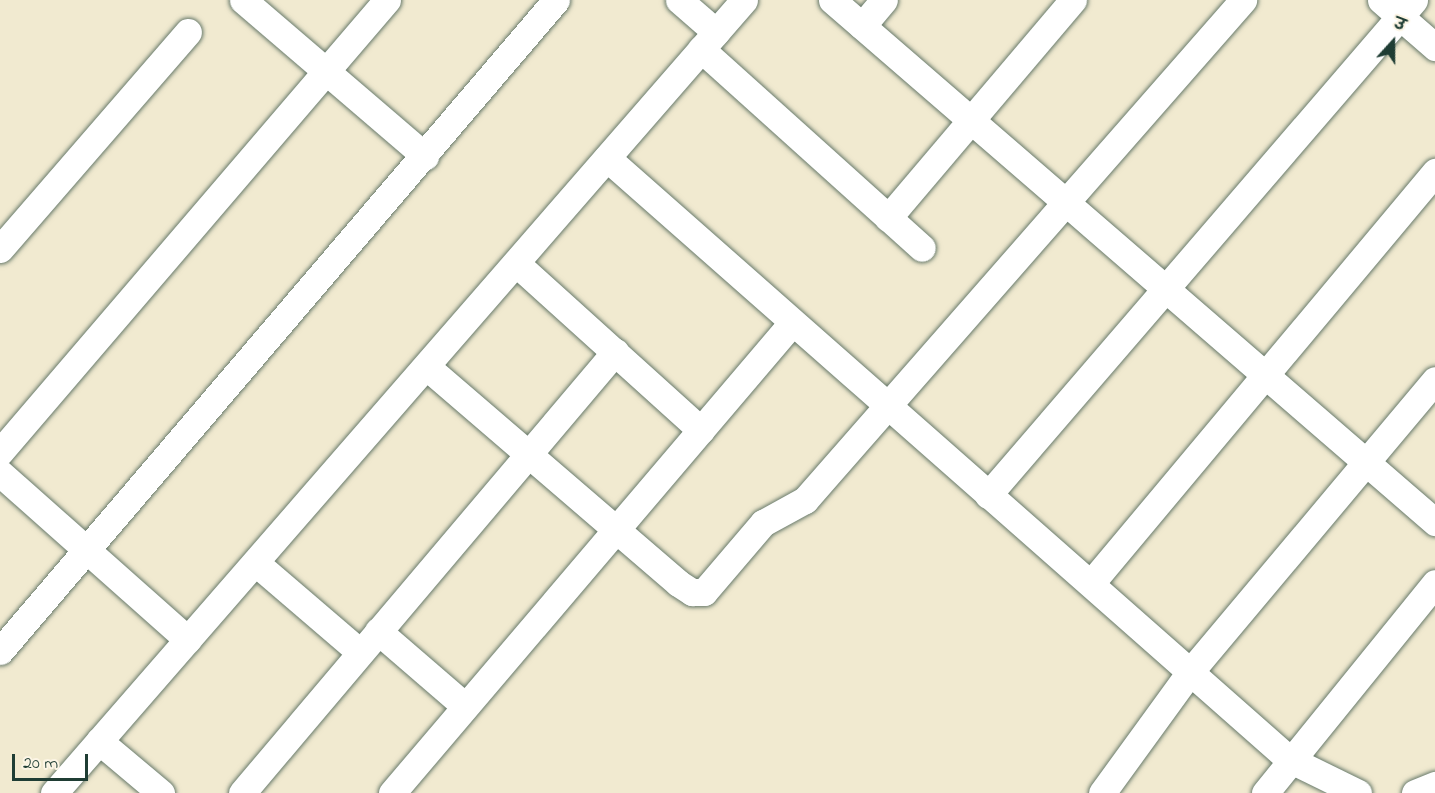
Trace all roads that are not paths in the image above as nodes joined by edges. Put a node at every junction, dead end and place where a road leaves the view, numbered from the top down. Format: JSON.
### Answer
{"nodes":[{"id":1,"x":243,"y":0,"type":"edge"},
{"id":2,"x":387,"y":0,"type":"edge"},
{"id":3,"x":556,"y":0,"type":"edge"},
{"id":4,"x":679,"y":0,"type":"edge"},
{"id":5,"x":744,"y":0,"type":"edge"},
{"id":6,"x":832,"y":0,"type":"edge"},
{"id":7,"x":884,"y":0,"type":"edge"},
{"id":8,"x":1073,"y":0,"type":"edge"},
{"id":9,"x":1243,"y":0,"type":"edge"},
{"id":10,"x":1398,"y":6,"type":"edge"},
{"id":11,"x":862,"y":26,"type":"junction"},
{"id":12,"x":188,"y":32,"type":"dead end"},
{"id":13,"x":708,"y":41,"type":"junction"},
{"id":14,"x":1435,"y":47,"type":"edge"},
{"id":15,"x":327,"y":72,"type":"junction"},
{"id":16,"x":970,"y":120,"type":"junction"},
{"id":17,"x":425,"y":156,"type":"junction"},
{"id":18,"x":607,"y":158,"type":"junction"},
{"id":19,"x":1435,"y":172,"type":"edge"},
{"id":20,"x":1067,"y":204,"type":"junction"},
{"id":21,"x":888,"y":218,"type":"junction"},
{"id":22,"x":922,"y":248,"type":"dead end"},
{"id":23,"x":0,"y":249,"type":"edge"},
{"id":24,"x":517,"y":264,"type":"junction"},
{"id":25,"x":1164,"y":288,"type":"junction"},
{"id":26,"x":791,"y":324,"type":"junction"},
{"id":27,"x":615,"y":352,"type":"junction"},
{"id":28,"x":427,"y":367,"type":"junction"},
{"id":29,"x":1263,"y":373,"type":"junction"},
{"id":30,"x":1435,"y":380,"type":"edge"},
{"id":31,"x":888,"y":407,"type":"junction"},
{"id":32,"x":701,"y":430,"type":"junction"},
{"id":33,"x":0,"y":452,"type":"edge"},
{"id":34,"x":528,"y":453,"type":"junction"},
{"id":35,"x":1365,"y":462,"type":"junction"},
{"id":36,"x":0,"y":473,"type":"edge"},
{"id":37,"x":988,"y":495,"type":"junction"},
{"id":38,"x":1435,"y":522,"type":"edge"},
{"id":39,"x":614,"y":527,"type":"junction"},
{"id":40,"x":85,"y":550,"type":"junction"},
{"id":41,"x":256,"y":563,"type":"junction"},
{"id":42,"x":1092,"y":582,"type":"junction"},
{"id":43,"x":1435,"y":583,"type":"edge"},
{"id":44,"x":378,"y":631,"type":"junction"},
{"id":45,"x":188,"y":640,"type":"junction"},
{"id":46,"x":0,"y":651,"type":"edge"},
{"id":47,"x":360,"y":652,"type":"junction"},
{"id":48,"x":1190,"y":672,"type":"junction"},
{"id":49,"x":465,"y":706,"type":"junction"},
{"id":50,"x":99,"y":741,"type":"junction"},
{"id":51,"x":1289,"y":759,"type":"junction"},
{"id":52,"x":1435,"y":786,"type":"edge"},
{"id":53,"x":54,"y":793,"type":"edge"},
{"id":54,"x":161,"y":793,"type":"edge"},
{"id":55,"x":242,"y":793,"type":"edge"},
{"id":56,"x":392,"y":793,"type":"edge"},
{"id":57,"x":1102,"y":793,"type":"edge"},
{"id":58,"x":1265,"y":793,"type":"edge"},
{"id":59,"x":1358,"y":793,"type":"edge"},
{"id":60,"x":1415,"y":793,"type":"edge"}],
"edges":[{"from":1,"to":15,"type":"street"},
{"from":2,"to":15,"type":"street"},
{"from":3,"to":17,"type":"street"},
{"from":4,"to":13,"type":"street"},
{"from":5,"to":13,"type":"street"},
{"from":6,"to":11,"type":"street"},
{"from":7,"to":11,"type":"street"},
{"from":8,"to":16,"type":"street"},
{"from":9,"to":20,"type":"street"},
{"from":10,"to":14,"type":"street"},
{"from":10,"to":25,"type":"street"},
{"from":11,"to":16,"type":"street"},
{"from":12,"to":23,"type":"street"},
{"from":13,"to":18,"type":"street"},
{"from":13,"to":21,"type":"street"},
{"from":15,"to":17,"type":"street"},
{"from":15,"to":33,"type":"street"},
{"from":16,"to":20,"type":"street"},
{"from":16,"to":21,"type":"street"},
{"from":17,"to":40,"type":"street"},
{"from":18,"to":24,"type":"street"},
{"from":18,"to":26,"type":"street"},
{"from":19,"to":29,"type":"street"},
{"from":20,"to":25,"type":"street"},
{"from":20,"to":31,"type":"street"},
{"from":21,"to":22,"type":"street"},
{"from":24,"to":27,"type":"street"},
{"from":24,"to":28,"type":"street"},
{"from":25,"to":29,"type":"street"},
{"from":25,"to":37,"type":"street"},
{"from":26,"to":31,"type":"street"},
{"from":26,"to":32,"type":"street"},
{"from":27,"to":32,"type":"street"},
{"from":27,"to":34,"type":"street"},
{"from":28,"to":34,"type":"street"},
{"from":28,"to":41,"type":"street"},
{"from":29,"to":35,"type":"street"},
{"from":29,"to":42,"type":"street"},
{"from":30,"to":35,"type":"street"},
{"from":31,"to":37,"type":"street"},
{"from":31,"to":39,"type":"street"},
{"from":32,"to":39,"type":"street"},
{"from":34,"to":39,"type":"street"},
{"from":34,"to":44,"type":"street"},
{"from":35,"to":38,"type":"street"},
{"from":35,"to":48,"type":"street"},
{"from":36,"to":40,"type":"street"},
{"from":37,"to":42,"type":"street"},
{"from":39,"to":49,"type":"street"},
{"from":40,"to":45,"type":"street"},
{"from":40,"to":46,"type":"street"},
{"from":41,"to":45,"type":"street"},
{"from":41,"to":47,"type":"street"},
{"from":42,"to":48,"type":"street"},
{"from":43,"to":51,"type":"street"},
{"from":44,"to":47,"type":"street"},
{"from":44,"to":49,"type":"street"},
{"from":45,"to":50,"type":"street"},
{"from":47,"to":55,"type":"street"},
{"from":48,"to":51,"type":"street"},
{"from":48,"to":57,"type":"street"},
{"from":49,"to":56,"type":"street"},
{"from":50,"to":53,"type":"street"},
{"from":50,"to":54,"type":"street"},
{"from":51,"to":58,"type":"street"},
{"from":51,"to":59,"type":"street"},
{"from":52,"to":60,"type":"street"}]}
